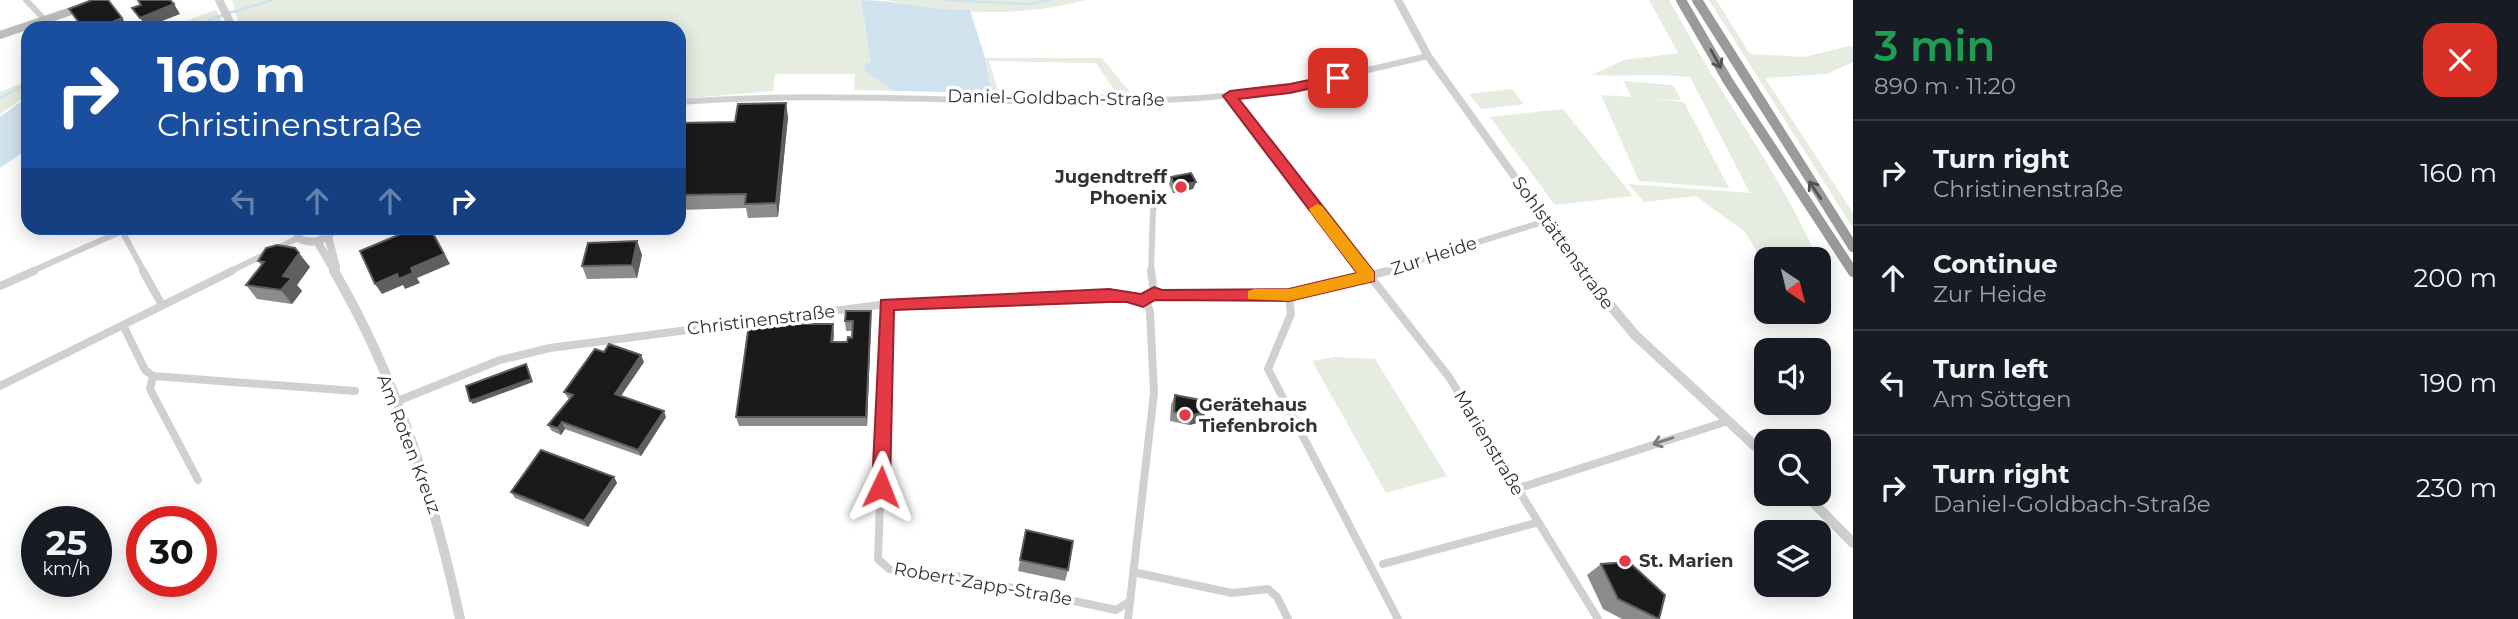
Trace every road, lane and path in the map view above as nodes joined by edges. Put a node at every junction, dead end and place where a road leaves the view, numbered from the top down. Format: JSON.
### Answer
{"nodes":[{"id":1,"x":26,"y":0,"type":"edge"},
{"id":2,"x":104,"y":0,"type":"edge"},
{"id":3,"x":219,"y":0,"type":"edge"},
{"id":4,"x":1398,"y":0,"type":"edge"},
{"id":5,"x":1681,"y":0,"type":"edge"},
{"id":6,"x":1697,"y":0,"type":"edge"},
{"id":7,"x":45,"y":20,"type":"junction"},
{"id":8,"x":42,"y":21,"type":"edge"},
{"id":9,"x":230,"y":21,"type":"edge"},
{"id":10,"x":21,"y":28,"type":"edge"},
{"id":11,"x":0,"y":35,"type":"edge"},
{"id":12,"x":1428,"y":56,"type":"junction"},
{"id":13,"x":1230,"y":96,"type":"junction"},
{"id":14,"x":686,"y":101,"type":"edge"},
{"id":15,"x":1157,"y":202,"type":"dead end"},
{"id":16,"x":1546,"y":221,"type":"junction"},
{"id":17,"x":112,"y":235,"type":"edge"},
{"id":18,"x":128,"y":235,"type":"edge"},
{"id":19,"x":298,"y":235,"type":"edge"},
{"id":20,"x":328,"y":236,"type":"joint"},
{"id":21,"x":298,"y":238,"type":"junction"},
{"id":22,"x":317,"y":241,"type":"junction"},
{"id":23,"x":1853,"y":247,"type":"edge"},
{"id":24,"x":1853,"y":272,"type":"edge"},
{"id":25,"x":338,"y":275,"type":"junction"},
{"id":26,"x":1368,"y":276,"type":"junction"},
{"id":27,"x":0,"y":286,"type":"edge"},
{"id":28,"x":1154,"y":293,"type":"junction"},
{"id":29,"x":1289,"y":295,"type":"junction"},
{"id":30,"x":1140,"y":299,"type":"junction"},
{"id":31,"x":887,"y":304,"type":"junction"},
{"id":32,"x":162,"y":305,"type":"junction"},
{"id":33,"x":123,"y":325,"type":"junction"},
{"id":34,"x":153,"y":376,"type":"junction"},
{"id":35,"x":0,"y":386,"type":"edge"},
{"id":36,"x":355,"y":391,"type":"dead end"},
{"id":37,"x":395,"y":402,"type":"junction"},
{"id":38,"x":1728,"y":421,"type":"junction"},
{"id":39,"x":1754,"y":445,"type":"edge"},
{"id":40,"x":198,"y":480,"type":"dead end"},
{"id":41,"x":1516,"y":489,"type":"junction"},
{"id":42,"x":1817,"y":506,"type":"edge"},
{"id":43,"x":1536,"y":523,"type":"junction"},
{"id":44,"x":1853,"y":543,"type":"edge"},
{"id":45,"x":1383,"y":564,"type":"dead end"},
{"id":46,"x":1133,"y":572,"type":"junction"},
{"id":47,"x":1130,"y":600,"type":"junction"},
{"id":48,"x":460,"y":619,"type":"edge"},
{"id":49,"x":1128,"y":619,"type":"edge"},
{"id":50,"x":1287,"y":619,"type":"edge"},
{"id":51,"x":1398,"y":619,"type":"edge"},
{"id":52,"x":1598,"y":619,"type":"edge"}],
"edges":[{"from":1,"to":7,"type":"street"},
{"from":2,"to":7,"type":"main road"},
{"from":3,"to":9,"type":"street"},
{"from":4,"to":12,"type":"street","name":"Sohlstättenstraße"},
{"from":5,"to":24,"type":"highway","one_way":true},
{"from":23,"to":6,"type":"highway","one_way":true},
{"from":7,"to":8,"type":"main road"},
{"from":10,"to":11,"type":"main road"},
{"from":12,"to":13,"type":"street","name":"Daniel-Goldbach-Straße"},
{"from":12,"to":16,"type":"street","name":"Sohlstättenstraße"},
{"from":13,"to":14,"type":"street","name":"Daniel-Goldbach-Straße"},
{"from":13,"to":26,"type":"street","name":"Marienstraße"},
{"from":15,"to":28,"type":"street"},
{"from":16,"to":26,"type":"street","name":"Zur Heide"},
{"from":16,"to":38,"type":"street","name":"Sohlstättenstraße"},
{"from":17,"to":27,"type":"street"},
{"from":18,"to":32,"type":"street"},
{"from":19,"to":21,"type":"street"},
{"from":20,"to":22,"type":"street"},
{"from":20,"to":25,"type":"street","name":"Am Roten Kreuz"},
{"from":21,"to":22,"type":"street"},
{"from":21,"to":32,"type":"street"},
{"from":22,"to":25,"type":"street","name":"Am Roten Kreuz"},
{"from":25,"to":37,"type":"street","name":"Am Roten Kreuz"},
{"from":26,"to":29,"type":"street","name":"Zur Heide"},
{"from":26,"to":41,"type":"street","name":"Marienstraße"},
{"from":28,"to":29,"type":"street","name":"Zur Heide"},
{"from":28,"to":30,"type":"street"},
{"from":29,"to":51,"type":"street"},
{"from":30,"to":31,"type":"street","name":"Christinenstraße"},
{"from":30,"to":46,"type":"street"},
{"from":31,"to":37,"type":"street","name":"Christinenstraße"},
{"from":31,"to":47,"type":"street","name":"Robert-Zapp-Straße"},
{"from":32,"to":33,"type":"street"},
{"from":33,"to":34,"type":"street"},
{"from":33,"to":35,"type":"street"},
{"from":34,"to":36,"type":"street"},
{"from":34,"to":40,"type":"street"},
{"from":37,"to":48,"type":"street","name":"Am Roten Kreuz"},
{"from":38,"to":39,"type":"street","name":"Sohlstättenstraße"},
{"from":38,"to":41,"type":"street","one_way":true},
{"from":41,"to":43,"type":"street","name":"Marienstraße"},
{"from":42,"to":44,"type":"street"},
{"from":43,"to":45,"type":"street"},
{"from":43,"to":52,"type":"street","name":"Marienstraße"},
{"from":46,"to":47,"type":"street"},
{"from":46,"to":50,"type":"street"},
{"from":47,"to":49,"type":"street"}]}
